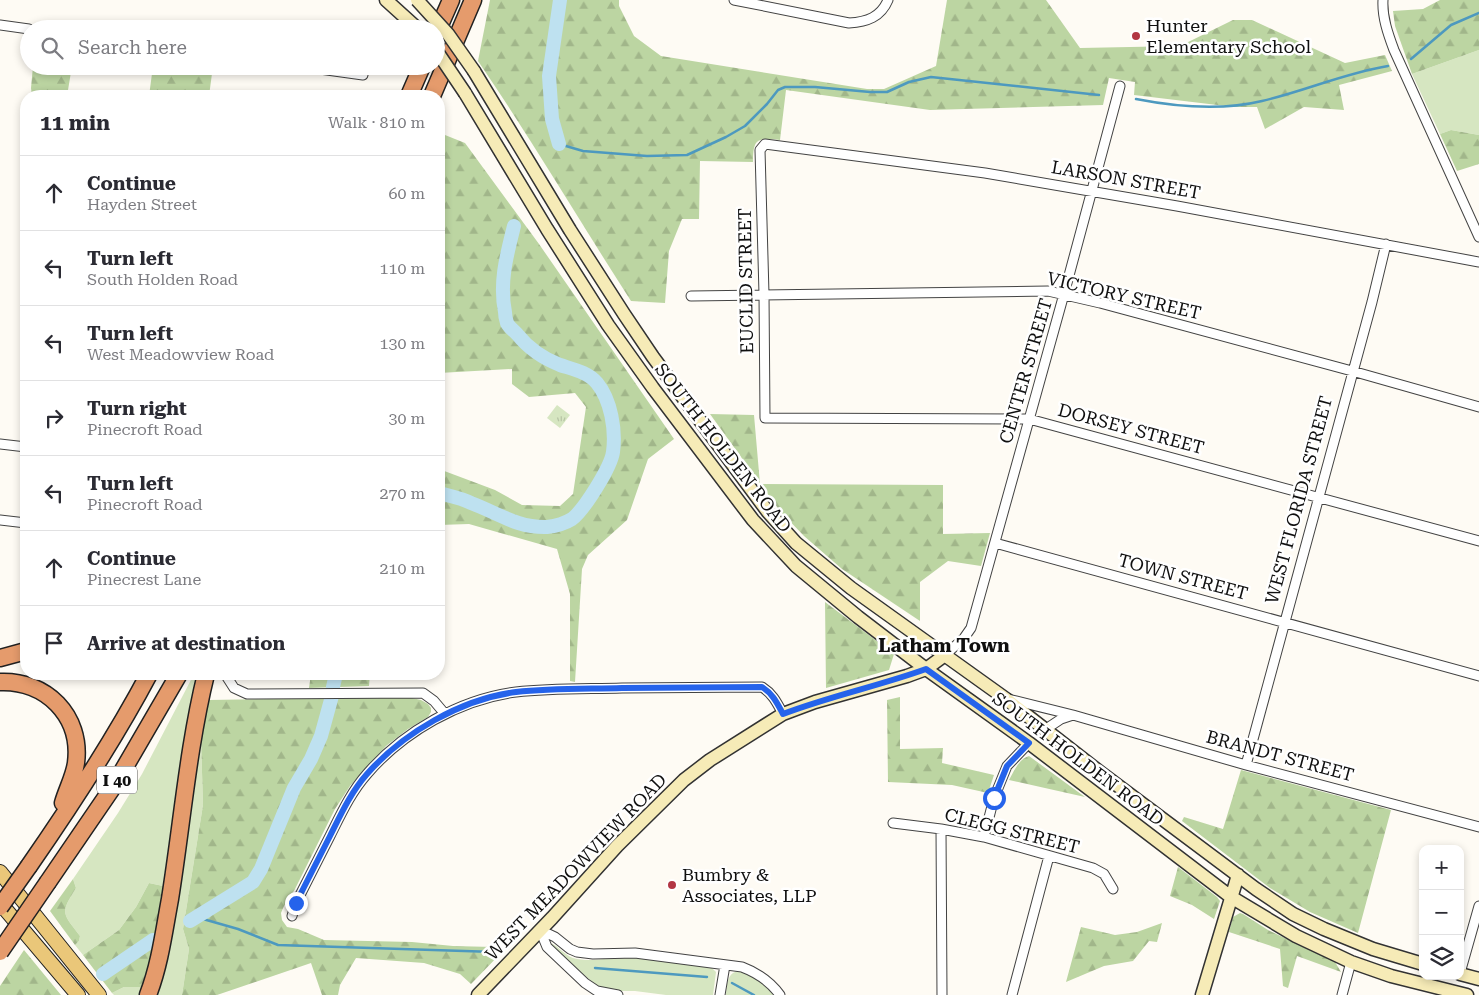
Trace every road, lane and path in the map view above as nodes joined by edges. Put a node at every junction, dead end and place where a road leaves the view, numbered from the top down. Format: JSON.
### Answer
{"nodes":[{"id":1,"x":386,"y":0,"type":"edge"},
{"id":2,"x":417,"y":0,"type":"edge"},
{"id":3,"x":451,"y":0,"type":"edge"},
{"id":4,"x":472,"y":0,"type":"edge"},
{"id":5,"x":734,"y":0,"type":"edge"},
{"id":6,"x":888,"y":0,"type":"edge"},
{"id":7,"x":1383,"y":0,"type":"edge"},
{"id":8,"x":779,"y":5,"type":"edge"},
{"id":9,"x":408,"y":20,"type":"edge"},
{"id":10,"x":435,"y":20,"type":"edge"},
{"id":11,"x":442,"y":20,"type":"edge"},
{"id":12,"x":0,"y":25,"type":"edge"},
{"id":13,"x":20,"y":28,"type":"edge"},
{"id":14,"x":445,"y":31,"type":"edge"},
{"id":15,"x":445,"y":63,"type":"edge"},
{"id":16,"x":445,"y":65,"type":"edge"},
{"id":17,"x":418,"y":75,"type":"edge"},
{"id":18,"x":441,"y":75,"type":"edge"},
{"id":19,"x":1120,"y":86,"type":"dead end"},
{"id":20,"x":411,"y":90,"type":"edge"},
{"id":21,"x":434,"y":90,"type":"edge"},
{"id":22,"x":765,"y":144,"type":"joint"},
{"id":23,"x":1092,"y":191,"type":"junction"},
{"id":24,"x":1479,"y":238,"type":"edge"},
{"id":25,"x":1386,"y":244,"type":"junction"},
{"id":26,"x":1479,"y":262,"type":"edge"},
{"id":27,"x":764,"y":294,"type":"junction"},
{"id":28,"x":1064,"y":294,"type":"junction"},
{"id":29,"x":691,"y":296,"type":"dead end"},
{"id":30,"x":1352,"y":371,"type":"junction"},
{"id":31,"x":1479,"y":407,"type":"edge"},
{"id":32,"x":765,"y":418,"type":"joint"},
{"id":33,"x":1029,"y":419,"type":"junction"},
{"id":34,"x":0,"y":444,"type":"edge"},
{"id":35,"x":20,"y":446,"type":"edge"},
{"id":36,"x":1318,"y":497,"type":"junction"},
{"id":37,"x":0,"y":520,"type":"edge"},
{"id":38,"x":20,"y":523,"type":"edge"},
{"id":39,"x":1479,"y":540,"type":"edge"},
{"id":40,"x":995,"y":543,"type":"junction"},
{"id":41,"x":1284,"y":622,"type":"junction"},
{"id":42,"x":20,"y":653,"type":"edge"},
{"id":43,"x":945,"y":655,"type":"junction"},
{"id":44,"x":0,"y":658,"type":"edge"},
{"id":45,"x":926,"y":669,"type":"junction"},
{"id":46,"x":1479,"y":676,"type":"edge"},
{"id":47,"x":146,"y":680,"type":"edge"},
{"id":48,"x":176,"y":680,"type":"edge"},
{"id":49,"x":205,"y":680,"type":"edge"},
{"id":50,"x":229,"y":680,"type":"edge"},
{"id":51,"x":0,"y":682,"type":"edge"},
{"id":52,"x":1006,"y":699,"type":"junction"},
{"id":53,"x":445,"y":714,"type":"junction"},
{"id":54,"x":783,"y":714,"type":"junction"},
{"id":55,"x":1073,"y":715,"type":"junction"},
{"id":56,"x":1046,"y":729,"type":"junction"},
{"id":57,"x":1029,"y":743,"type":"junction"},
{"id":58,"x":1246,"y":765,"type":"junction"},
{"id":59,"x":892,"y":823,"type":"dead end"},
{"id":60,"x":58,"y":824,"type":"junction"},
{"id":61,"x":1479,"y":827,"type":"edge"},
{"id":62,"x":941,"y":829,"type":"junction"},
{"id":63,"x":984,"y":838,"type":"junction"},
{"id":64,"x":1049,"y":856,"type":"junction"},
{"id":65,"x":0,"y":872,"type":"edge"},
{"id":66,"x":1238,"y":875,"type":"junction"},
{"id":67,"x":1113,"y":889,"type":"dead end"},
{"id":68,"x":1231,"y":896,"type":"junction"},
{"id":69,"x":0,"y":903,"type":"edge"},
{"id":70,"x":1479,"y":906,"type":"edge"},
{"id":71,"x":0,"y":907,"type":"edge"},
{"id":72,"x":292,"y":916,"type":"dead end"},
{"id":73,"x":540,"y":930,"type":"junction"},
{"id":74,"x":0,"y":952,"type":"edge"},
{"id":75,"x":1464,"y":960,"type":"edge"},
{"id":76,"x":1351,"y":962,"type":"junction"},
{"id":77,"x":1419,"y":963,"type":"edge"},
{"id":78,"x":725,"y":965,"type":"junction"},
{"id":79,"x":1464,"y":975,"type":"edge"},
{"id":80,"x":1479,"y":979,"type":"edge"},
{"id":81,"x":1459,"y":994,"type":"edge"},
{"id":82,"x":78,"y":995,"type":"edge"},
{"id":83,"x":99,"y":995,"type":"edge"},
{"id":84,"x":148,"y":995,"type":"edge"},
{"id":85,"x":478,"y":995,"type":"edge"},
{"id":86,"x":618,"y":995,"type":"edge"},
{"id":87,"x":720,"y":995,"type":"edge"},
{"id":88,"x":780,"y":995,"type":"edge"},
{"id":89,"x":942,"y":995,"type":"edge"},
{"id":90,"x":1012,"y":995,"type":"edge"},
{"id":91,"x":1202,"y":995,"type":"edge"},
{"id":92,"x":1342,"y":995,"type":"edge"}],
"edges":[{"from":1,"to":9,"type":"main road"},
{"from":2,"to":10,"type":"main road","name":"SOUTH HOLDEN ROAD","bridge":true},
{"from":3,"to":11,"type":"highway"},
{"from":4,"to":16,"type":"highway"},
{"from":5,"to":8,"type":"street"},
{"from":6,"to":8,"type":"street"},
{"from":7,"to":24,"type":"street"},
{"from":12,"to":13,"type":"street"},
{"from":14,"to":43,"type":"main road","name":"SOUTH HOLDEN ROAD","bridge":true},
{"from":15,"to":45,"type":"main road","name":"SOUTH HOLDEN ROAD","bridge":true},
{"from":17,"to":20,"type":"highway"},
{"from":18,"to":21,"type":"highway"},
{"from":19,"to":23,"type":"street","name":"CENTER STREET"},
{"from":22,"to":23,"type":"street","name":"LARSON STREET"},
{"from":22,"to":27,"type":"street","name":"EUCLID STREET"},
{"from":23,"to":25,"type":"street","name":"LARSON STREET"},
{"from":23,"to":28,"type":"street","name":"CENTER STREET"},
{"from":25,"to":26,"type":"street","name":"LARSON STREET"},
{"from":25,"to":30,"type":"street","name":"WEST FLORIDA STREET"},
{"from":27,"to":28,"type":"street","name":"VICTORY STREET"},
{"from":27,"to":29,"type":"street","name":"VICTORY STREET"},
{"from":27,"to":32,"type":"street","name":"EUCLID STREET"},
{"from":28,"to":30,"type":"street","name":"VICTORY STREET"},
{"from":28,"to":33,"type":"street","name":"CENTER STREET"},
{"from":30,"to":31,"type":"street","name":"VICTORY STREET"},
{"from":30,"to":36,"type":"street","name":"WEST FLORIDA STREET"},
{"from":32,"to":33,"type":"street","name":"DORSEY STREET"},
{"from":33,"to":36,"type":"street","name":"DORSEY STREET"},
{"from":33,"to":40,"type":"street","name":"CENTER STREET"},
{"from":34,"to":35,"type":"street"},
{"from":36,"to":39,"type":"street","name":"DORSEY STREET"},
{"from":36,"to":41,"type":"street","name":"WEST FLORIDA STREET"},
{"from":37,"to":38,"type":"street"},
{"from":40,"to":41,"type":"street","name":"TOWN STREET"},
{"from":40,"to":43,"type":"street","name":"CENTER STREET"},
{"from":41,"to":46,"type":"street","name":"TOWN STREET"},
{"from":41,"to":58,"type":"street","name":"WEST FLORIDA STREET"},
{"from":42,"to":44,"type":"highway"},
{"from":43,"to":45,"type":"main road","name":"WEST MEADOWVIEW ROAD"},
{"from":43,"to":52,"type":"main road","name":"SOUTH HOLDEN ROAD"},
{"from":45,"to":54,"type":"main road","name":"WEST MEADOWVIEW ROAD"},
{"from":45,"to":57,"type":"main road","name":"SOUTH HOLDEN ROAD"},
{"from":47,"to":60,"type":"highway","number":"I 40"},
{"from":48,"to":74,"type":"highway","number":"I 40","bridge":true},
{"from":49,"to":84,"type":"highway"},
{"from":50,"to":53,"type":"street"},
{"from":51,"to":60,"type":"highway"},
{"from":52,"to":55,"type":"street","name":"BRANDT STREET"},
{"from":52,"to":56,"type":"main road","name":"SOUTH HOLDEN ROAD"},
{"from":53,"to":54,"type":"street"},
{"from":53,"to":72,"type":"street"},
{"from":54,"to":73,"type":"main road","name":"WEST MEADOWVIEW ROAD"},
{"from":55,"to":56,"type":"street"},
{"from":55,"to":58,"type":"street","name":"BRANDT STREET"},
{"from":56,"to":66,"type":"main road","name":"SOUTH HOLDEN ROAD"},
{"from":57,"to":63,"type":"street"},
{"from":57,"to":68,"type":"main road","name":"SOUTH HOLDEN ROAD"},
{"from":58,"to":61,"type":"street","name":"BRANDT STREET"},
{"from":59,"to":62,"type":"street","name":"CLEGG STREET"},
{"from":60,"to":71,"type":"highway","number":"I 40","bridge":true},
{"from":62,"to":63,"type":"street","name":"CLEGG STREET"},
{"from":62,"to":89,"type":"street"},
{"from":63,"to":64,"type":"street","name":"CLEGG STREET"},
{"from":64,"to":67,"type":"street","name":"CLEGG STREET"},
{"from":64,"to":90,"type":"street"},
{"from":65,"to":83,"type":"main road"},
{"from":66,"to":68,"type":"main road"},
{"from":66,"to":77,"type":"main road","name":"SOUTH HOLDEN ROAD"},
{"from":68,"to":76,"type":"main road","name":"SOUTH HOLDEN ROAD"},
{"from":68,"to":91,"type":"main road"},
{"from":69,"to":82,"type":"main road"},
{"from":70,"to":75,"type":"street"},
{"from":73,"to":78,"type":"street"},
{"from":73,"to":85,"type":"main road","name":"WEST MEADOWVIEW ROAD"},
{"from":73,"to":86,"type":"street"},
{"from":76,"to":81,"type":"main road","name":"SOUTH HOLDEN ROAD"},
{"from":76,"to":92,"type":"street"},
{"from":78,"to":87,"type":"street"},
{"from":78,"to":88,"type":"street"},
{"from":79,"to":80,"type":"main road"}]}
